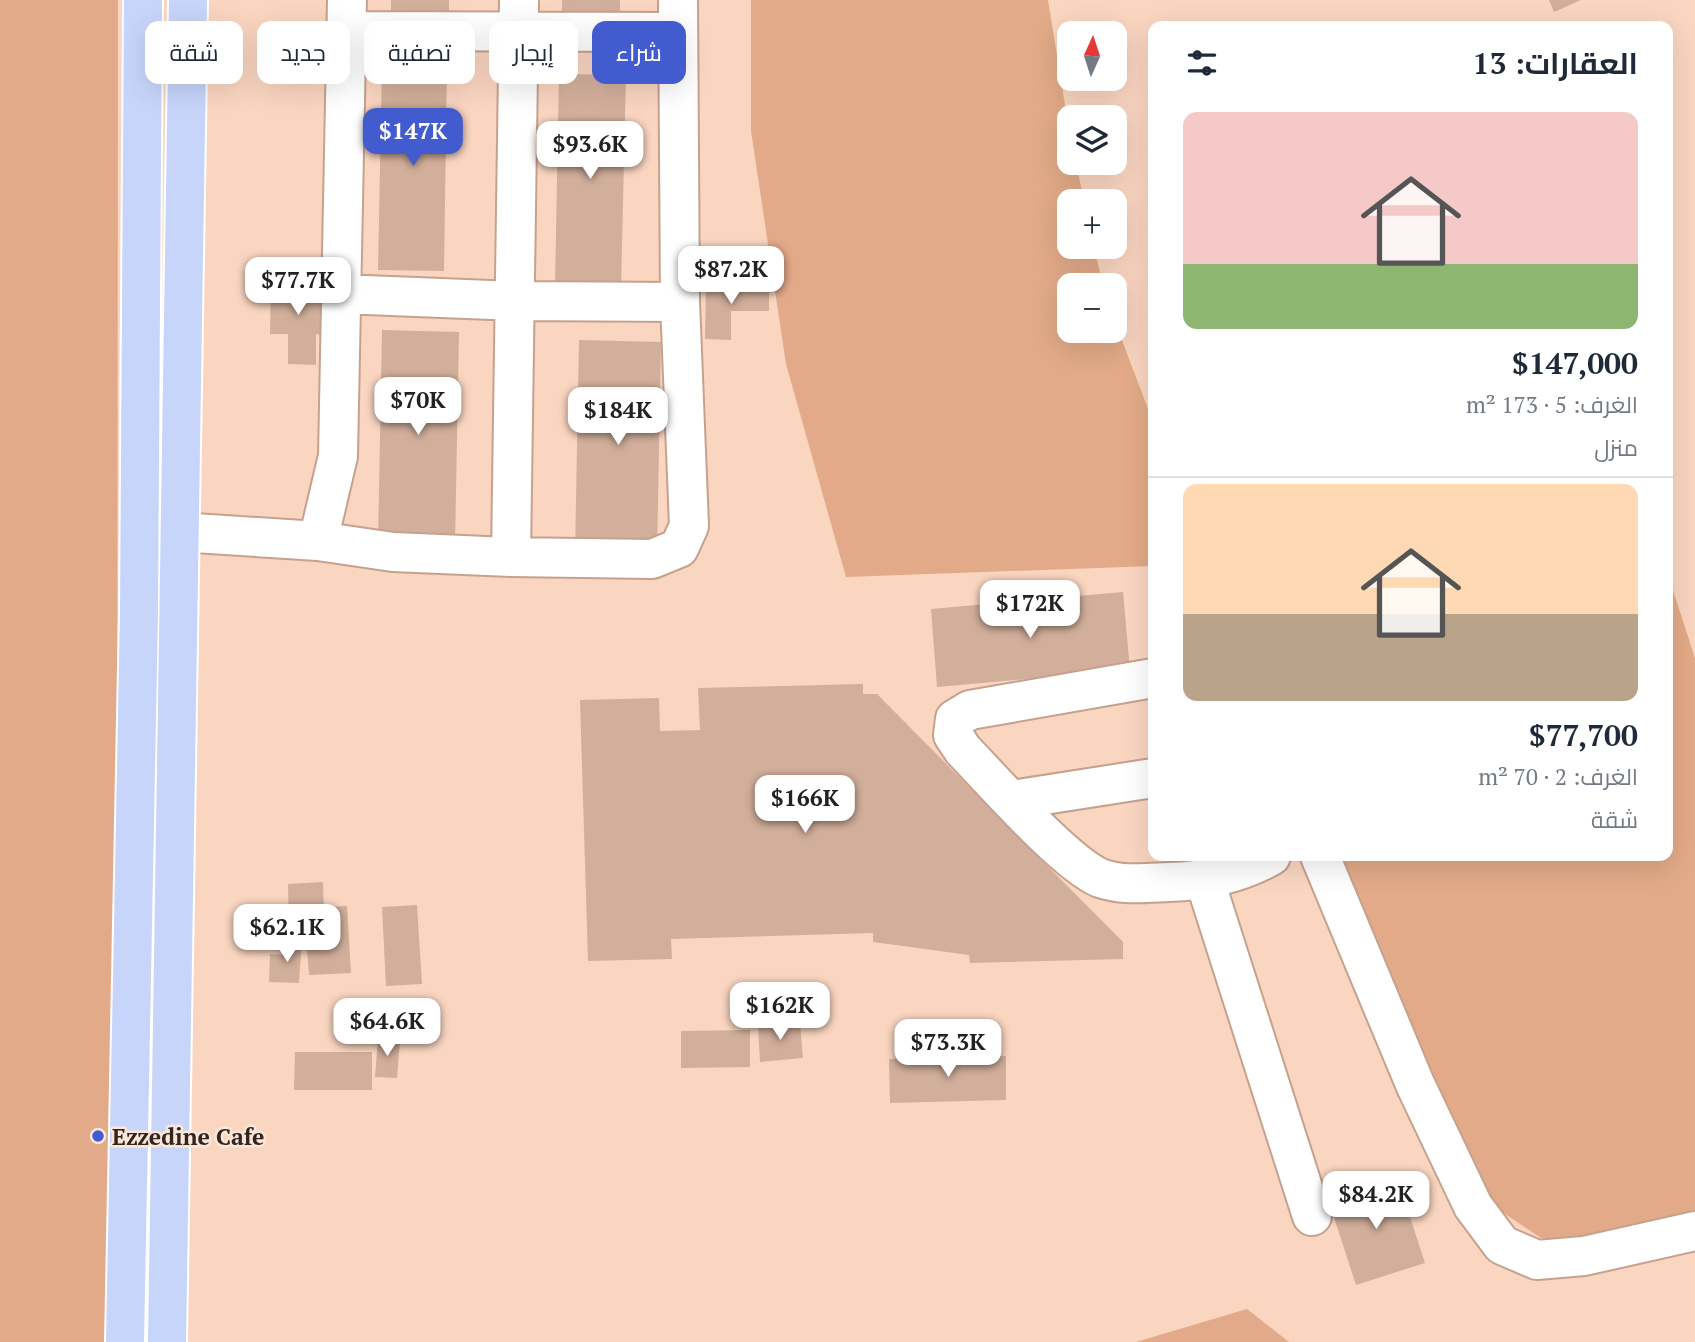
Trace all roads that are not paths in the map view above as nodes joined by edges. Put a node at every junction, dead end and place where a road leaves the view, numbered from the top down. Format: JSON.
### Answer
{"nodes":[{"id":1,"x":144,"y":0,"type":"edge"},
{"id":2,"x":188,"y":0,"type":"edge"},
{"id":3,"x":346,"y":15,"type":"edge"},
{"id":4,"x":519,"y":16,"type":"edge"},
{"id":5,"x":678,"y":16,"type":"edge"},
{"id":6,"x":341,"y":295,"type":"junction"},
{"id":7,"x":515,"y":301,"type":"junction"},
{"id":8,"x":680,"y":302,"type":"junction"},
{"id":9,"x":179,"y":532,"type":"junction"},
{"id":10,"x":140,"y":533,"type":"junction"},
{"id":11,"x":318,"y":541,"type":"junction"},
{"id":12,"x":511,"y":556,"type":"junction"},
{"id":13,"x":1148,"y":679,"type":"edge"},
{"id":14,"x":1148,"y":779,"type":"edge"},
{"id":15,"x":1012,"y":800,"type":"junction"},
{"id":16,"x":1262,"y":861,"type":"edge"},
{"id":17,"x":1322,"y":861,"type":"edge"},
{"id":18,"x":1205,"y":881,"type":"junction"},
{"id":19,"x":1311,"y":1216,"type":"dead end"},
{"id":20,"x":1695,"y":1231,"type":"edge"},
{"id":21,"x":125,"y":1342,"type":"edge"},
{"id":22,"x":167,"y":1342,"type":"edge"}],
"edges":[{"from":1,"to":10,"type":"main road"},
{"from":2,"to":9,"type":"main road"},
{"from":3,"to":4,"type":"lane"},
{"from":3,"to":6,"type":"lane"},
{"from":4,"to":5,"type":"lane"},
{"from":4,"to":7,"type":"lane"},
{"from":5,"to":8,"type":"lane"},
{"from":6,"to":7,"type":"lane"},
{"from":6,"to":11,"type":"lane"},
{"from":7,"to":8,"type":"lane"},
{"from":7,"to":12,"type":"lane"},
{"from":8,"to":12,"type":"lane"},
{"from":9,"to":10,"type":"lane"},
{"from":9,"to":11,"type":"lane"},
{"from":9,"to":22,"type":"main road"},
{"from":10,"to":21,"type":"main road"},
{"from":11,"to":12,"type":"lane"},
{"from":13,"to":15,"type":"lane"},
{"from":14,"to":15,"type":"lane"},
{"from":15,"to":18,"type":"lane"},
{"from":16,"to":18,"type":"lane"},
{"from":17,"to":20,"type":"lane"},
{"from":18,"to":19,"type":"lane"}]}
